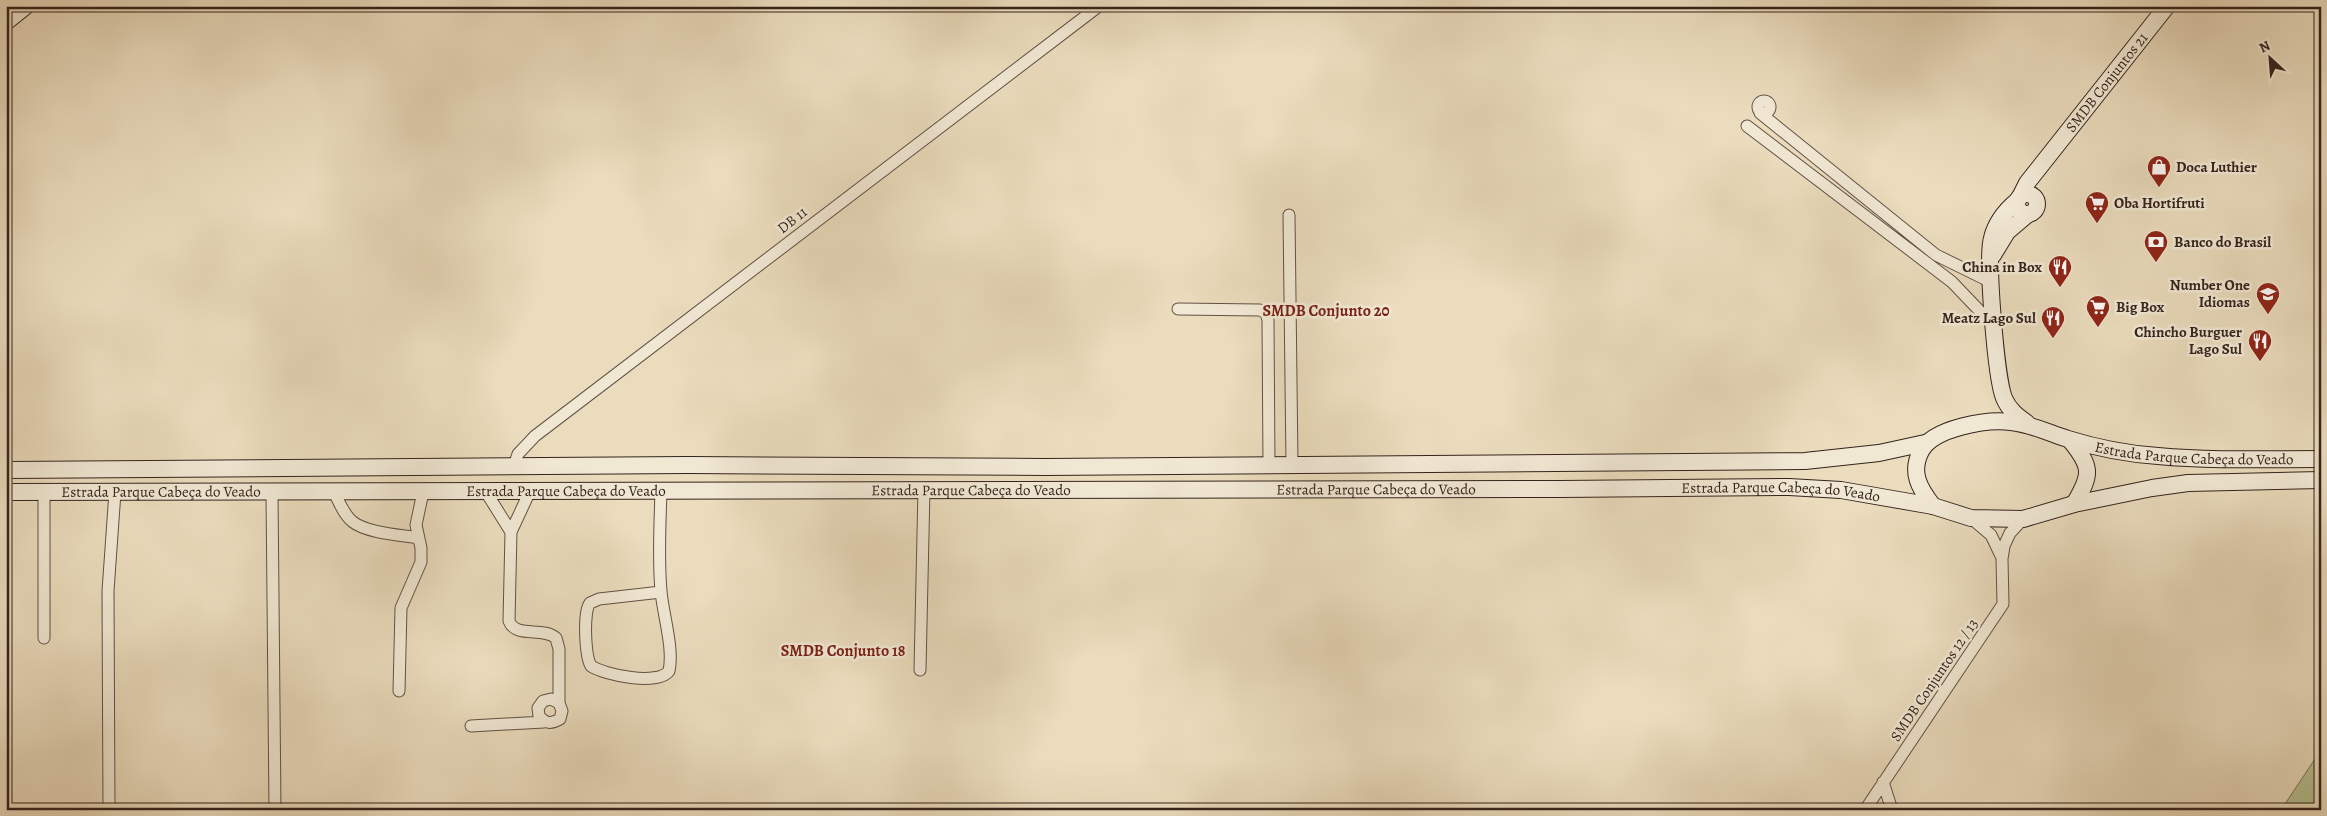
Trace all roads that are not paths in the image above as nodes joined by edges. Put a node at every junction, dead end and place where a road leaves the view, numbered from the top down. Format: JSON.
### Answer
{"nodes":[{"id":1,"x":26,"y":6,"type":"edge"},
{"id":2,"x":1099,"y":6,"type":"edge"},
{"id":3,"x":2167,"y":6,"type":"edge"},
{"id":4,"x":6,"y":22,"type":"edge"},
{"id":5,"x":1773,"y":125,"type":"junction"},
{"id":6,"x":1747,"y":126,"type":"dead end"},
{"id":7,"x":2024,"y":199,"type":"junction"},
{"id":8,"x":1289,"y":215,"type":"dead end"},
{"id":9,"x":1990,"y":264,"type":"junction"},
{"id":10,"x":1991,"y":282,"type":"junction"},
{"id":11,"x":1178,"y":309,"type":"dead end"},
{"id":12,"x":1995,"y":328,"type":"junction"},
{"id":13,"x":2000,"y":385,"type":"junction"},
{"id":14,"x":1976,"y":423,"type":"junction"},
{"id":15,"x":2031,"y":426,"type":"junction"},
{"id":16,"x":2070,"y":440,"type":"junction"},
{"id":17,"x":1925,"y":443,"type":"junction"},
{"id":18,"x":2321,"y":459,"type":"edge"},
{"id":19,"x":1292,"y":464,"type":"junction"},
{"id":20,"x":688,"y":465,"type":"junction"},
{"id":21,"x":1269,"y":465,"type":"junction"},
{"id":22,"x":514,"y":466,"type":"junction"},
{"id":23,"x":296,"y":467,"type":"junction"},
{"id":24,"x":6,"y":470,"type":"edge"},
{"id":25,"x":2321,"y":480,"type":"edge"},
{"id":26,"x":924,"y":490,"type":"junction"},
{"id":27,"x":661,"y":491,"type":"junction"},
{"id":28,"x":686,"y":491,"type":"junction"},
{"id":29,"x":6,"y":492,"type":"edge"},
{"id":30,"x":44,"y":492,"type":"junction"},
{"id":31,"x":115,"y":492,"type":"junction"},
{"id":32,"x":272,"y":492,"type":"junction"},
{"id":33,"x":296,"y":492,"type":"junction"},
{"id":34,"x":334,"y":492,"type":"junction"},
{"id":35,"x":423,"y":492,"type":"junction"},
{"id":36,"x":486,"y":492,"type":"junction"},
{"id":37,"x":530,"y":492,"type":"junction"},
{"id":38,"x":2074,"y":504,"type":"junction"},
{"id":39,"x":1933,"y":506,"type":"junction"},
{"id":40,"x":1971,"y":518,"type":"junction"},
{"id":41,"x":2023,"y":520,"type":"junction"},
{"id":42,"x":511,"y":532,"type":"junction"},
{"id":43,"x":418,"y":538,"type":"junction"},
{"id":44,"x":2002,"y":559,"type":"junction"},
{"id":45,"x":661,"y":592,"type":"junction"},
{"id":46,"x":44,"y":638,"type":"dead end"},
{"id":47,"x":920,"y":670,"type":"dead end"},
{"id":48,"x":399,"y":691,"type":"dead end"},
{"id":49,"x":559,"y":703,"type":"junction"},
{"id":50,"x":544,"y":722,"type":"junction"},
{"id":51,"x":471,"y":726,"type":"dead end"},
{"id":52,"x":1883,"y":782,"type":"junction"},
{"id":53,"x":109,"y":810,"type":"edge"},
{"id":54,"x":275,"y":810,"type":"edge"},
{"id":55,"x":1865,"y":810,"type":"edge"},
{"id":56,"x":1892,"y":810,"type":"edge"}],
"edges":[{"from":1,"to":4,"type":"main road"},
{"from":2,"to":22,"type":"street","name":"DB 11"},
{"from":3,"to":7,"type":"main road","name":"SMDB Conjuntos 21"},
{"from":5,"to":5,"type":"street"},
{"from":5,"to":10,"type":"street"},
{"from":6,"to":12,"type":"street"},
{"from":7,"to":9,"type":"main road","name":"SMDB Conjuntos 21"},
{"from":7,"to":9,"type":"main road"},
{"from":8,"to":19,"type":"street"},
{"from":9,"to":10,"type":"main road","name":"SMDB Conjuntos 21"},
{"from":10,"to":12,"type":"main road","name":"SMDB Conjuntos 21"},
{"from":11,"to":21,"type":"street"},
{"from":12,"to":13,"type":"main road","name":"SMDB Conjuntos 21"},
{"from":13,"to":14,"type":"main road"},
{"from":13,"to":15,"type":"main road"},
{"from":14,"to":15,"type":"main road"},
{"from":14,"to":17,"type":"main road"},
{"from":15,"to":16,"type":"main road"},
{"from":16,"to":18,"type":"main road","name":"Estrada Parque Cabeça do Veado"},
{"from":16,"to":38,"type":"main road"},
{"from":17,"to":19,"type":"main road","name":"Estrada Parque Cabeça do Veado"},
{"from":17,"to":39,"type":"main road"},
{"from":19,"to":21,"type":"main road","name":"Estrada Parque Cabeça do Veado"},
{"from":20,"to":21,"type":"main road","name":"Estrada Parque Cabeça do Veado"},
{"from":20,"to":22,"type":"main road","name":"Estrada Parque Cabeça do Veado"},
{"from":20,"to":28,"type":"main road"},
{"from":22,"to":23,"type":"main road","name":"Estrada Parque Cabeça do Veado"},
{"from":23,"to":24,"type":"main road","name":"Estrada Parque Cabeça do Veado"},
{"from":23,"to":33,"type":"main road"},
{"from":25,"to":38,"type":"main road","name":"Estrada Parque Cabeça do Veado"},
{"from":26,"to":28,"type":"main road","name":"Estrada Parque Cabeça do Veado"},
{"from":26,"to":39,"type":"main road","name":"Estrada Parque Cabeça do Veado"},
{"from":26,"to":47,"type":"street"},
{"from":27,"to":28,"type":"main road","name":"Estrada Parque Cabeça do Veado"},
{"from":27,"to":37,"type":"main road","name":"Estrada Parque Cabeça do Veado"},
{"from":27,"to":45,"type":"street"},
{"from":29,"to":30,"type":"main road","name":"Estrada Parque Cabeça do Veado"},
{"from":30,"to":31,"type":"main road","name":"Estrada Parque Cabeça do Veado"},
{"from":30,"to":46,"type":"street"},
{"from":31,"to":32,"type":"main road","name":"Estrada Parque Cabeça do Veado"},
{"from":31,"to":53,"type":"street"},
{"from":32,"to":33,"type":"main road","name":"Estrada Parque Cabeça do Veado"},
{"from":32,"to":54,"type":"street"},
{"from":33,"to":34,"type":"main road","name":"Estrada Parque Cabeça do Veado"},
{"from":34,"to":35,"type":"main road","name":"Estrada Parque Cabeça do Veado"},
{"from":34,"to":43,"type":"street"},
{"from":35,"to":36,"type":"main road","name":"Estrada Parque Cabeça do Veado"},
{"from":35,"to":43,"type":"street"},
{"from":36,"to":37,"type":"main road","name":"Estrada Parque Cabeça do Veado"},
{"from":36,"to":42,"type":"street"},
{"from":37,"to":42,"type":"street"},
{"from":38,"to":41,"type":"main road"},
{"from":39,"to":40,"type":"main road"},
{"from":40,"to":41,"type":"main road"},
{"from":40,"to":44,"type":"street","name":"SMDB Conjuntos 12 / 13"},
{"from":41,"to":44,"type":"street","name":"SMDB Conjuntos 12 / 13"},
{"from":42,"to":49,"type":"street"},
{"from":43,"to":48,"type":"street"},
{"from":44,"to":52,"type":"street","name":"SMDB Conjuntos 12 / 13"},
{"from":45,"to":45,"type":"street"},
{"from":49,"to":50,"type":"street"},
{"from":49,"to":50,"type":"street"},
{"from":50,"to":51,"type":"street"},
{"from":52,"to":55,"type":"street","name":"SMDB Conjuntos 12 / 13"},
{"from":52,"to":56,"type":"street"}]}
